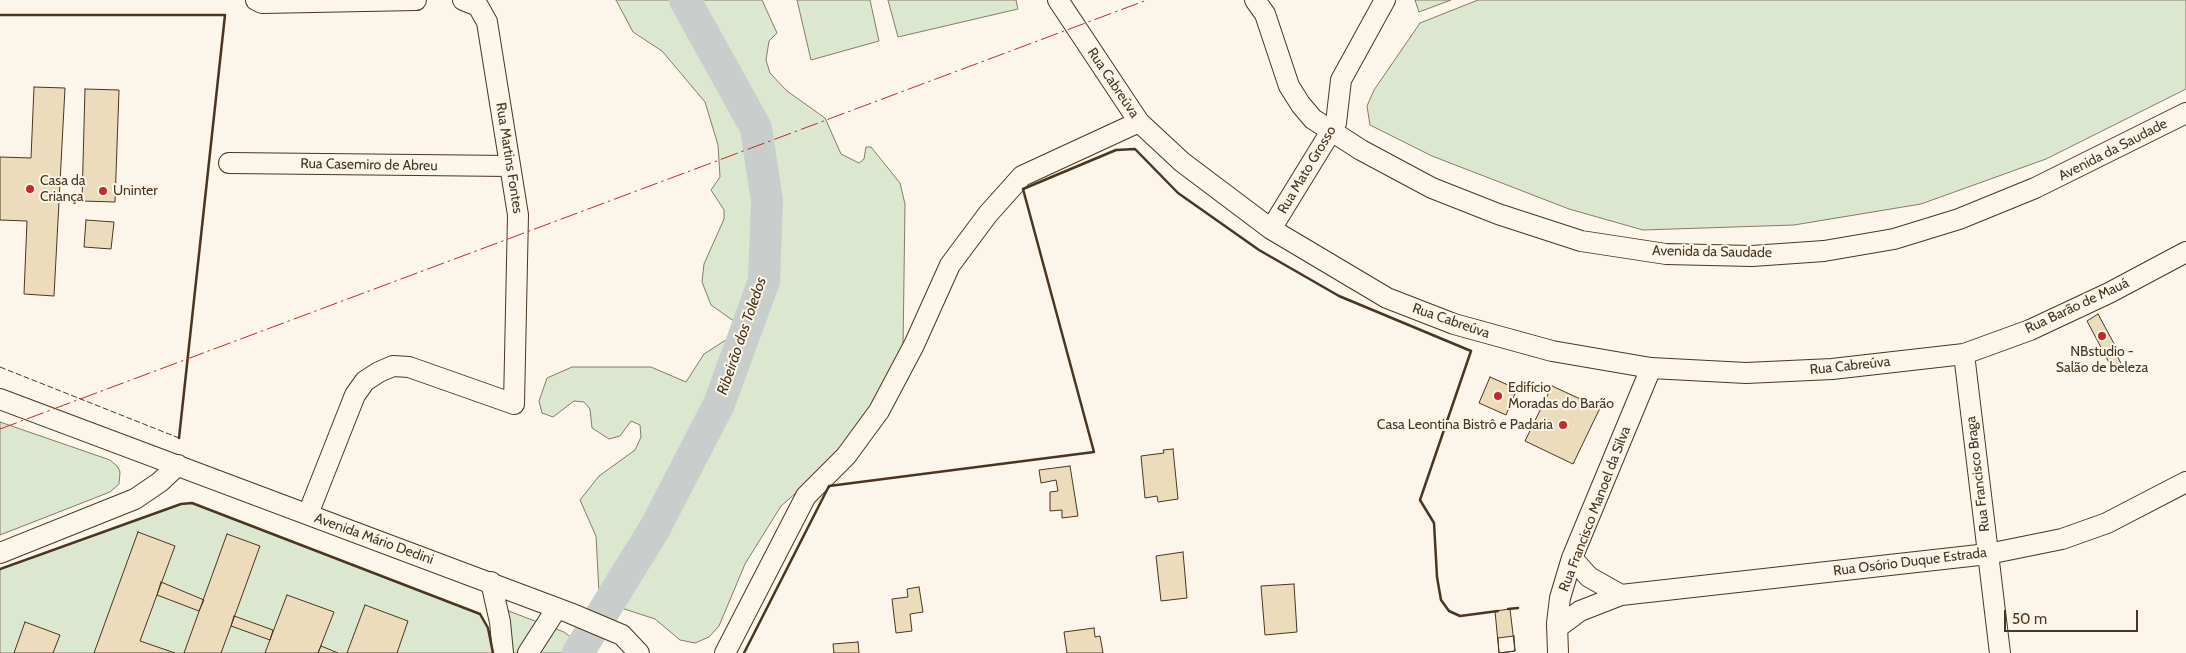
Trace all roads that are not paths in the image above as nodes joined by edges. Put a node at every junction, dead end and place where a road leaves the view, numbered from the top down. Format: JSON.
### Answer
{"nodes":[{"id":1,"x":256,"y":0,"type":"edge"},
{"id":2,"x":416,"y":0,"type":"edge"},
{"id":3,"x":1058,"y":0,"type":"edge"},
{"id":4,"x":1255,"y":0,"type":"edge"},
{"id":5,"x":1385,"y":0,"type":"edge"},
{"id":6,"x":471,"y":3,"type":"edge"},
{"id":7,"x":2186,"y":113,"type":"edge"},
{"id":8,"x":1139,"y":122,"type":"junction"},
{"id":9,"x":1331,"y":131,"type":"junction"},
{"id":10,"x":229,"y":163,"type":"dead end"},
{"id":11,"x":510,"y":166,"type":"junction"},
{"id":12,"x":1271,"y":229,"type":"junction"},
{"id":13,"x":2186,"y":252,"type":"edge"},
{"id":14,"x":1964,"y":354,"type":"junction"},
{"id":15,"x":1651,"y":368,"type":"junction"},
{"id":16,"x":0,"y":399,"type":"edge"},
{"id":17,"x":178,"y":465,"type":"junction"},
{"id":18,"x":2186,"y":482,"type":"edge"},
{"id":19,"x":308,"y":514,"type":"junction"},
{"id":20,"x":0,"y":553,"type":"edge"},
{"id":21,"x":1988,"y":554,"type":"junction"},
{"id":22,"x":1572,"y":558,"type":"junction"},
{"id":23,"x":491,"y":582,"type":"junction"},
{"id":24,"x":1621,"y":595,"type":"junction"},
{"id":25,"x":564,"y":610,"type":"junction"},
{"id":26,"x":1557,"y":628,"type":"junction"},
{"id":27,"x":503,"y":653,"type":"edge"},
{"id":28,"x":528,"y":653,"type":"edge"},
{"id":29,"x":639,"y":653,"type":"edge"},
{"id":30,"x":725,"y":653,"type":"edge"},
{"id":31,"x":1558,"y":653,"type":"edge"},
{"id":32,"x":2000,"y":653,"type":"edge"}],
"edges":[{"from":1,"to":2,"type":"street"},
{"from":3,"to":8,"type":"street","name":"Rua Cabreúva"},
{"from":4,"to":9,"type":"street","name":"Avenida da Saudade"},
{"from":5,"to":9,"type":"street","name":"Rua Mato Grosso"},
{"from":6,"to":11,"type":"street","name":"Rua Martins Fontes"},
{"from":7,"to":9,"type":"street","name":"Avenida da Saudade"},
{"from":8,"to":12,"type":"street","name":"Rua Cabreúva"},
{"from":8,"to":30,"type":"street"},
{"from":9,"to":12,"type":"street","name":"Rua Mato Grosso"},
{"from":10,"to":11,"type":"street","name":"Rua Casemiro de Abreu"},
{"from":11,"to":19,"type":"street","name":"Rua Martins Fontes"},
{"from":12,"to":15,"type":"street","name":"Rua Cabreúva"},
{"from":13,"to":14,"type":"street","name":"Rua Barão de Mauá"},
{"from":14,"to":15,"type":"street","name":"Rua Cabreúva"},
{"from":14,"to":21,"type":"street","name":"Rua Francisco Braga"},
{"from":15,"to":22,"type":"street","name":"Rua Francisco Manoel da Silva"},
{"from":16,"to":17,"type":"street","name":"Avenida Mário Dedini"},
{"from":17,"to":19,"type":"street","name":"Avenida Mário Dedini"},
{"from":17,"to":20,"type":"street"},
{"from":18,"to":21,"type":"street","name":"Rua Osório Duque Estrada"},
{"from":19,"to":23,"type":"street","name":"Avenida Mário Dedini"},
{"from":21,"to":24,"type":"street","name":"Rua Osório Duque Estrada"},
{"from":21,"to":32,"type":"street","name":"Rua Francisco Braga"},
{"from":22,"to":24,"type":"street"},
{"from":22,"to":26,"type":"street","name":"Rua Francisco Manoel da Silva"},
{"from":23,"to":25,"type":"street","name":"Avenida Mário Dedini"},
{"from":23,"to":27,"type":"street"},
{"from":24,"to":26,"type":"street","name":"Rua Osório Duque Estrada"},
{"from":25,"to":28,"type":"street"},
{"from":25,"to":29,"type":"street","name":"Avenida Mário Dedini"},
{"from":26,"to":31,"type":"street","name":"Rua Francisco Manoel da Silva"}]}
